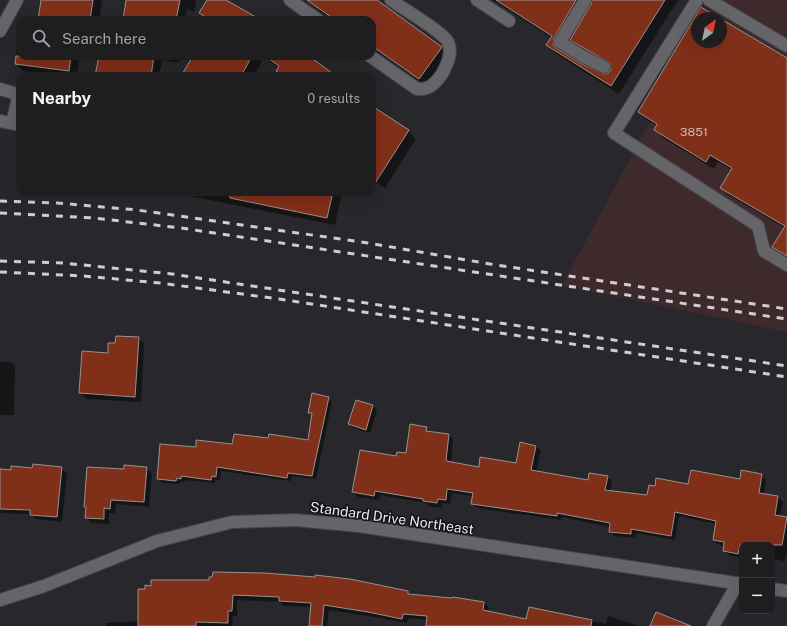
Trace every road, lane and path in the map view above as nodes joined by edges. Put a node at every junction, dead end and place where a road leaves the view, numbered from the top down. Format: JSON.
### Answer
{"nodes":[{"id":1,"x":17,"y":0,"type":"edge"},
{"id":2,"x":290,"y":0,"type":"edge"},
{"id":3,"x":391,"y":0,"type":"edge"},
{"id":4,"x":477,"y":0,"type":"edge"},
{"id":5,"x":585,"y":0,"type":"edge"},
{"id":6,"x":697,"y":0,"type":"edge"},
{"id":7,"x":709,"y":0,"type":"edge"},
{"id":8,"x":312,"y":16,"type":"edge"},
{"id":9,"x":509,"y":22,"type":"dead end"},
{"id":10,"x":0,"y":31,"type":"edge"},
{"id":11,"x":787,"y":46,"type":"edge"},
{"id":12,"x":376,"y":60,"type":"edge"},
{"id":13,"x":604,"y":67,"type":"dead end"},
{"id":14,"x":0,"y":89,"type":"edge"},
{"id":15,"x":16,"y":93,"type":"edge"},
{"id":16,"x":16,"y":105,"type":"edge"},
{"id":17,"x":11,"y":123,"type":"edge"},
{"id":18,"x":787,"y":265,"type":"edge"},
{"id":19,"x":739,"y":583,"type":"edge"},
{"id":20,"x":739,"y":585,"type":"edge"},
{"id":21,"x":775,"y":589,"type":"edge"},
{"id":22,"x":787,"y":591,"type":"edge"},
{"id":23,"x":0,"y":600,"type":"edge"},
{"id":24,"x":712,"y":626,"type":"edge"}],
"edges":[{"from":1,"to":10,"type":"street"},
{"from":2,"to":8,"type":"street"},
{"from":3,"to":12,"type":"street"},
{"from":4,"to":9,"type":"street"},
{"from":5,"to":13,"type":"street"},
{"from":6,"to":18,"type":"street"},
{"from":7,"to":11,"type":"street"},
{"from":14,"to":15,"type":"street"},
{"from":16,"to":17,"type":"street"},
{"from":19,"to":23,"type":"street","name":"Standard Drive Northeast"},
{"from":20,"to":24,"type":"street"},
{"from":21,"to":22,"type":"street"}]}
